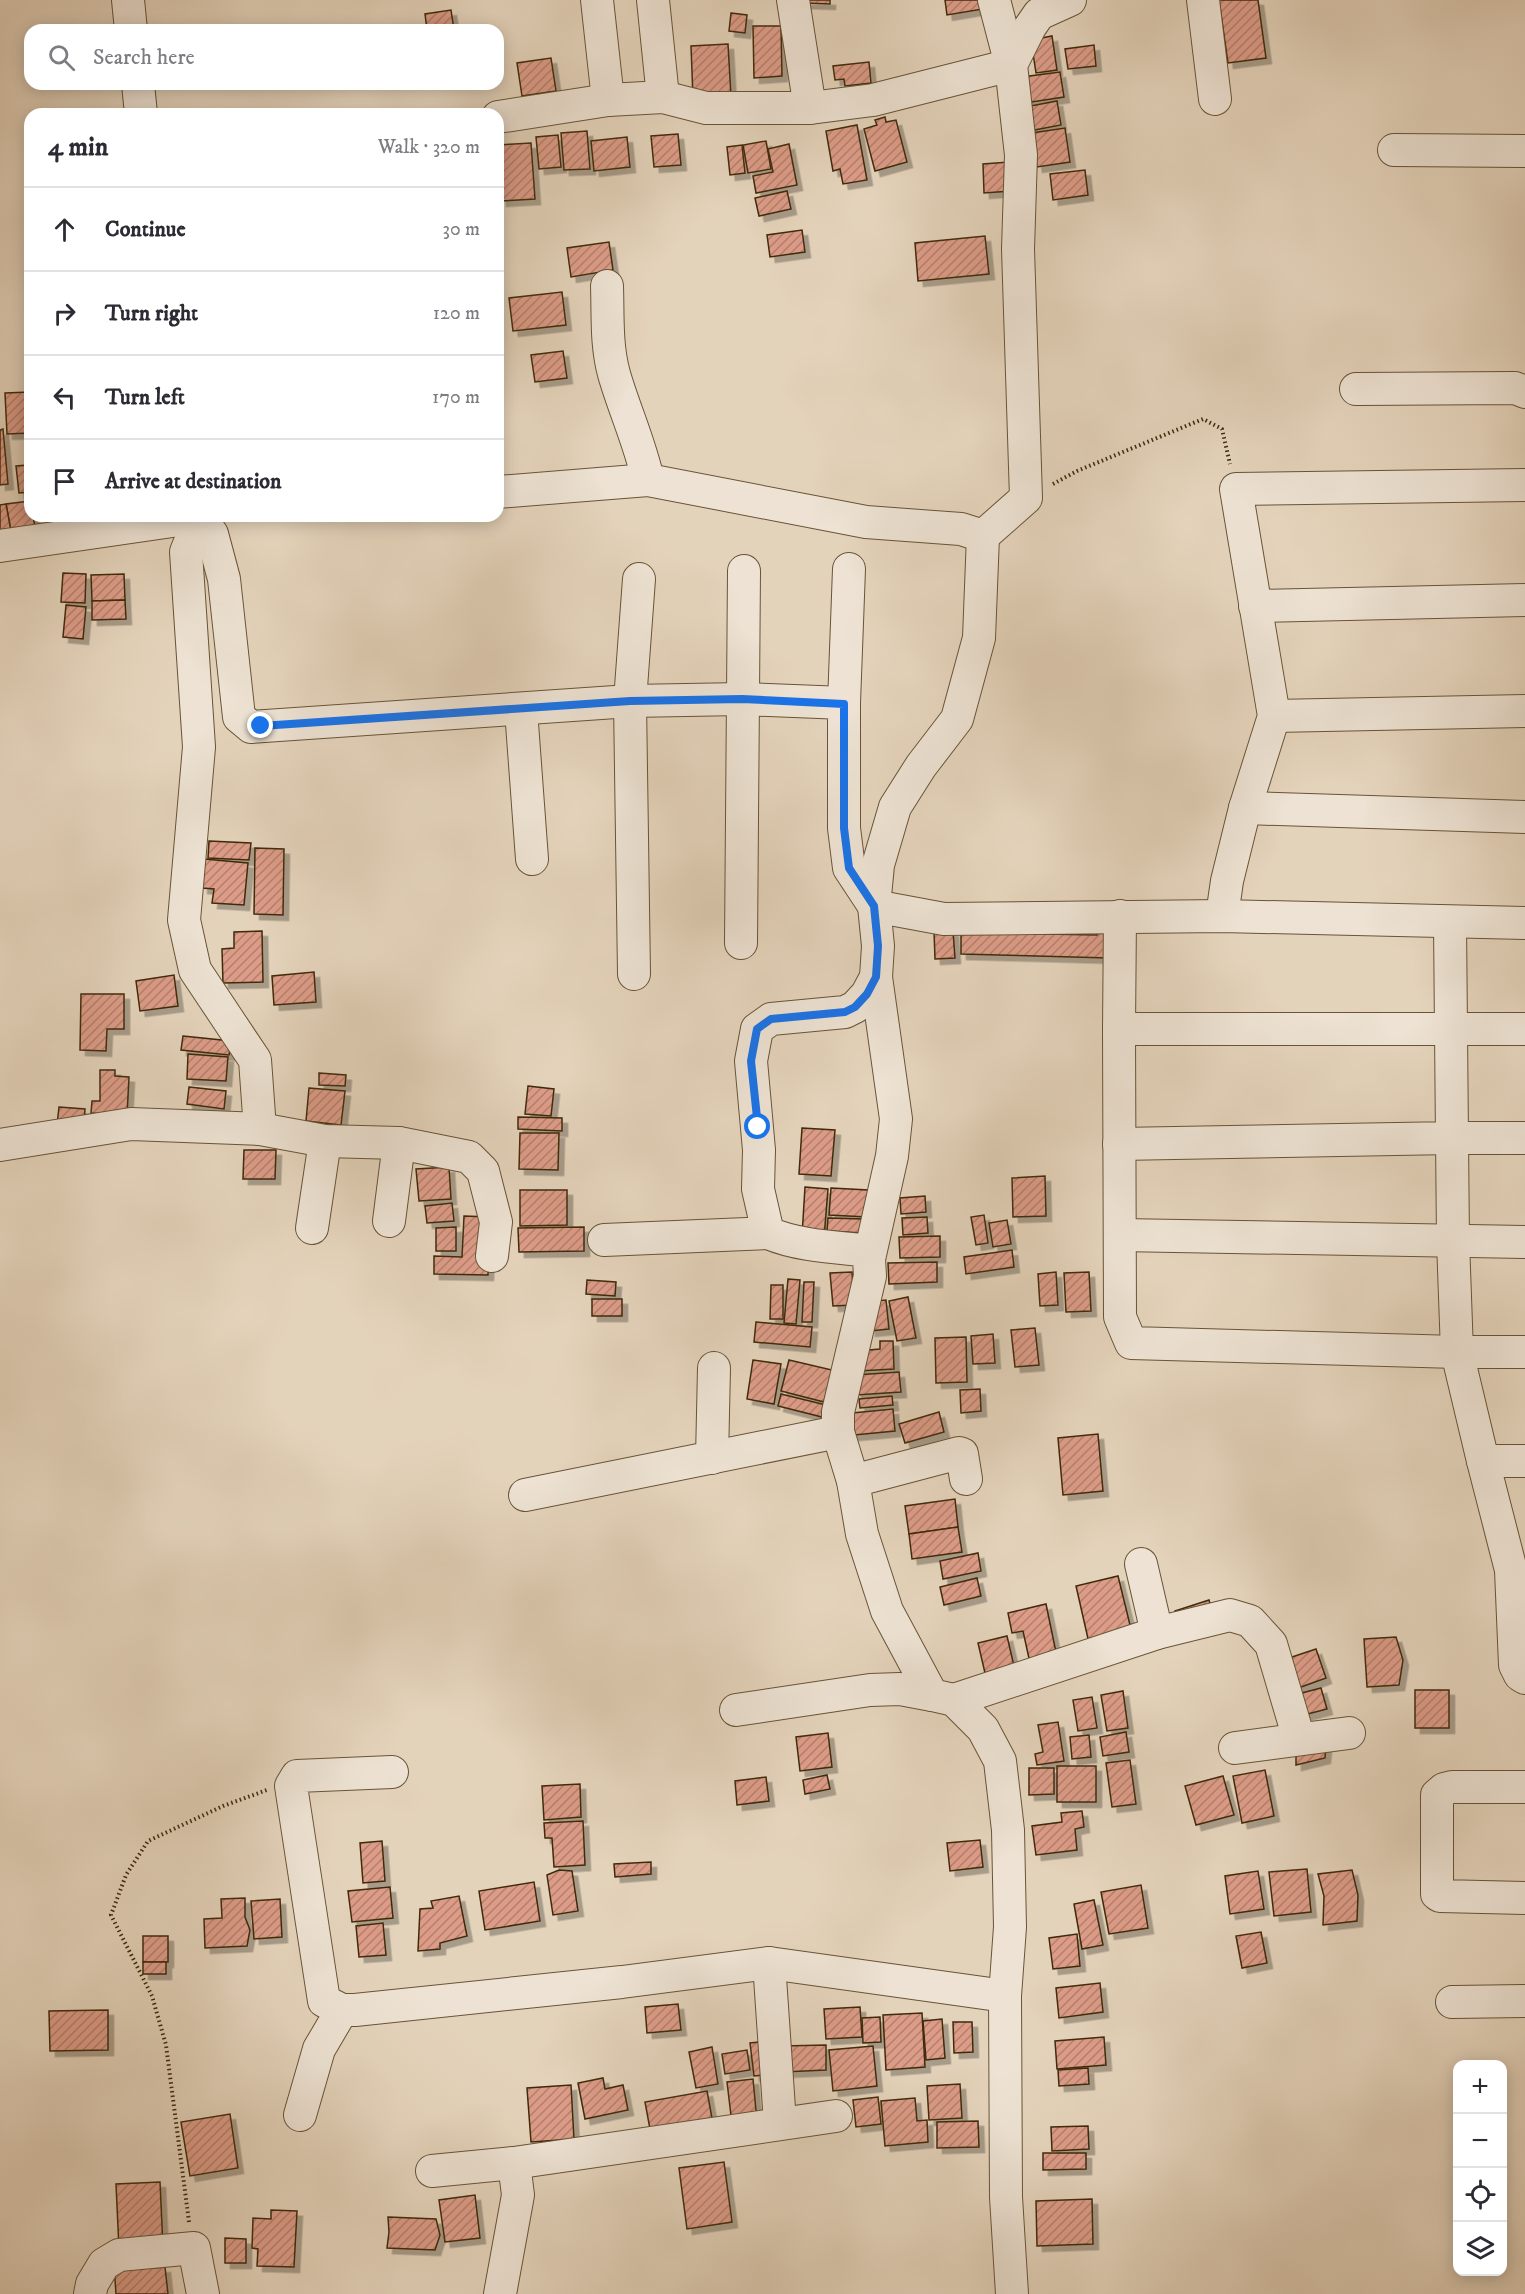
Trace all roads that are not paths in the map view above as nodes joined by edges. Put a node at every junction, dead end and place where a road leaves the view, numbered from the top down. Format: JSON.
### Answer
{"nodes":[{"id":1,"x":128,"y":0,"type":"edge"},
{"id":2,"x":597,"y":0,"type":"edge"},
{"id":3,"x":653,"y":0,"type":"edge"},
{"id":4,"x":794,"y":0,"type":"edge"},
{"id":5,"x":994,"y":0,"type":"edge"},
{"id":6,"x":1070,"y":0,"type":"edge"},
{"id":7,"x":1203,"y":0,"type":"edge"},
{"id":8,"x":130,"y":24,"type":"edge"},
{"id":9,"x":1011,"y":65,"type":"junction"},
{"id":10,"x":139,"y":90,"type":"edge"},
{"id":11,"x":663,"y":97,"type":"junction"},
{"id":12,"x":1215,"y":99,"type":"dead end"},
{"id":13,"x":608,"y":100,"type":"junction"},
{"id":14,"x":140,"y":108,"type":"edge"},
{"id":15,"x":810,"y":108,"type":"junction"},
{"id":16,"x":504,"y":116,"type":"edge"},
{"id":17,"x":1394,"y":150,"type":"dead end"},
{"id":18,"x":1525,"y":151,"type":"edge"},
{"id":19,"x":607,"y":286,"type":"dead end"},
{"id":20,"x":1356,"y":389,"type":"dead end"},
{"id":21,"x":1525,"y":392,"type":"edge"},
{"id":22,"x":648,"y":480,"type":"junction"},
{"id":23,"x":1525,"y":485,"type":"edge"},
{"id":24,"x":504,"y":492,"type":"edge"},
{"id":25,"x":155,"y":522,"type":"edge"},
{"id":26,"x":182,"y":522,"type":"edge"},
{"id":27,"x":189,"y":522,"type":"edge"},
{"id":28,"x":983,"y":536,"type":"junction"},
{"id":29,"x":0,"y":546,"type":"edge"},
{"id":30,"x":849,"y":569,"type":"dead end"},
{"id":31,"x":744,"y":571,"type":"dead end"},
{"id":32,"x":639,"y":579,"type":"dead end"},
{"id":33,"x":1525,"y":600,"type":"edge"},
{"id":34,"x":1255,"y":606,"type":"junction"},
{"id":35,"x":742,"y":699,"type":"junction"},
{"id":36,"x":630,"y":701,"type":"junction"},
{"id":37,"x":844,"y":704,"type":"junction"},
{"id":38,"x":521,"y":710,"type":"junction"},
{"id":39,"x":1525,"y":711,"type":"edge"},
{"id":40,"x":1274,"y":716,"type":"junction"},
{"id":41,"x":1245,"y":808,"type":"junction"},
{"id":42,"x":1525,"y":818,"type":"edge"},
{"id":43,"x":532,"y":859,"type":"dead end"},
{"id":44,"x":874,"y":906,"type":"junction"},
{"id":45,"x":1120,"y":916,"type":"junction"},
{"id":46,"x":1222,"y":916,"type":"junction"},
{"id":47,"x":1450,"y":922,"type":"junction"},
{"id":48,"x":1525,"y":923,"type":"edge"},
{"id":49,"x":741,"y":944,"type":"dead end"},
{"id":50,"x":634,"y":974,"type":"dead end"},
{"id":51,"x":876,"y":977,"type":"junction"},
{"id":52,"x":1119,"y":1029,"type":"junction"},
{"id":53,"x":1525,"y":1029,"type":"edge"},
{"id":54,"x":1452,"y":1030,"type":"junction"},
{"id":55,"x":260,"y":1129,"type":"junction"},
{"id":56,"x":1452,"y":1138,"type":"junction"},
{"id":57,"x":1525,"y":1138,"type":"edge"},
{"id":58,"x":325,"y":1141,"type":"junction"},
{"id":59,"x":399,"y":1143,"type":"junction"},
{"id":60,"x":1119,"y":1143,"type":"junction"},
{"id":61,"x":0,"y":1145,"type":"edge"},
{"id":62,"x":389,"y":1221,"type":"dead end"},
{"id":63,"x":312,"y":1228,"type":"dead end"},
{"id":64,"x":768,"y":1233,"type":"junction"},
{"id":65,"x":1120,"y":1235,"type":"junction"},
{"id":66,"x":604,"y":1240,"type":"dead end"},
{"id":67,"x":1453,"y":1241,"type":"junction"},
{"id":68,"x":1525,"y":1242,"type":"edge"},
{"id":69,"x":492,"y":1256,"type":"dead end"},
{"id":70,"x":869,"y":1259,"type":"junction"},
{"id":71,"x":1457,"y":1352,"type":"junction"},
{"id":72,"x":1525,"y":1352,"type":"edge"},
{"id":73,"x":714,"y":1368,"type":"dead end"},
{"id":74,"x":838,"y":1432,"type":"junction"},
{"id":75,"x":712,"y":1458,"type":"junction"},
{"id":76,"x":1483,"y":1461,"type":"junction"},
{"id":77,"x":1525,"y":1461,"type":"edge"},
{"id":78,"x":966,"y":1479,"type":"dead end"},
{"id":79,"x":853,"y":1481,"type":"junction"},
{"id":80,"x":525,"y":1494,"type":"dead end"},
{"id":81,"x":1141,"y":1564,"type":"dead end"},
{"id":82,"x":1518,"y":1569,"type":"edge"},
{"id":83,"x":1157,"y":1634,"type":"junction"},
{"id":84,"x":1525,"y":1678,"type":"edge"},
{"id":85,"x":943,"y":1698,"type":"junction"},
{"id":86,"x":736,"y":1710,"type":"dead end"},
{"id":87,"x":1349,"y":1733,"type":"dead end"},
{"id":88,"x":1299,"y":1738,"type":"junction"},
{"id":89,"x":1235,"y":1748,"type":"dead end"},
{"id":90,"x":392,"y":1772,"type":"dead end"},
{"id":91,"x":1525,"y":1786,"type":"edge"},
{"id":92,"x":1525,"y":1898,"type":"edge"},
{"id":93,"x":769,"y":1963,"type":"junction"},
{"id":94,"x":1005,"y":1996,"type":"junction"},
{"id":95,"x":1525,"y":2001,"type":"edge"},
{"id":96,"x":1452,"y":2002,"type":"dead end"},
{"id":97,"x":342,"y":2010,"type":"junction"},
{"id":98,"x":300,"y":2115,"type":"dead end"},
{"id":99,"x":836,"y":2116,"type":"dead end"},
{"id":100,"x":780,"y":2123,"type":"junction"},
{"id":101,"x":514,"y":2163,"type":"junction"},
{"id":102,"x":432,"y":2171,"type":"dead end"},
{"id":103,"x":90,"y":2294,"type":"edge"},
{"id":104,"x":203,"y":2294,"type":"edge"},
{"id":105,"x":500,"y":2294,"type":"edge"},
{"id":106,"x":1012,"y":2294,"type":"edge"}],
"edges":[{"from":1,"to":8,"type":"street"},
{"from":2,"to":13,"type":"street"},
{"from":3,"to":11,"type":"street"},
{"from":4,"to":15,"type":"street"},
{"from":5,"to":9,"type":"street"},
{"from":6,"to":9,"type":"street"},
{"from":7,"to":12,"type":"street"},
{"from":9,"to":15,"type":"street"},
{"from":9,"to":28,"type":"street"},
{"from":10,"to":14,"type":"street"},
{"from":11,"to":13,"type":"street"},
{"from":11,"to":15,"type":"street"},
{"from":13,"to":16,"type":"street"},
{"from":17,"to":18,"type":"street"},
{"from":19,"to":22,"type":"street"},
{"from":20,"to":21,"type":"street"},
{"from":22,"to":24,"type":"street"},
{"from":22,"to":28,"type":"street"},
{"from":23,"to":34,"type":"street"},
{"from":25,"to":29,"type":"street"},
{"from":26,"to":55,"type":"street"},
{"from":27,"to":38,"type":"street"},
{"from":28,"to":44,"type":"street"},
{"from":30,"to":37,"type":"street"},
{"from":31,"to":35,"type":"street"},
{"from":32,"to":36,"type":"street"},
{"from":33,"to":34,"type":"street"},
{"from":34,"to":40,"type":"street"},
{"from":35,"to":36,"type":"street"},
{"from":35,"to":37,"type":"street"},
{"from":35,"to":49,"type":"street"},
{"from":36,"to":38,"type":"street"},
{"from":36,"to":50,"type":"street"},
{"from":37,"to":44,"type":"street"},
{"from":38,"to":43,"type":"street"},
{"from":39,"to":40,"type":"street"},
{"from":40,"to":41,"type":"street"},
{"from":41,"to":42,"type":"street"},
{"from":41,"to":46,"type":"street"},
{"from":44,"to":45,"type":"street"},
{"from":44,"to":51,"type":"street"},
{"from":45,"to":46,"type":"street"},
{"from":45,"to":52,"type":"street"},
{"from":46,"to":47,"type":"street"},
{"from":47,"to":48,"type":"street"},
{"from":47,"to":54,"type":"street"},
{"from":51,"to":64,"type":"street"},
{"from":51,"to":70,"type":"street"},
{"from":52,"to":54,"type":"street"},
{"from":52,"to":60,"type":"street"},
{"from":53,"to":54,"type":"street"},
{"from":54,"to":56,"type":"street"},
{"from":55,"to":58,"type":"street"},
{"from":55,"to":61,"type":"street"},
{"from":56,"to":57,"type":"street"},
{"from":56,"to":60,"type":"street"},
{"from":56,"to":67,"type":"street"},
{"from":58,"to":59,"type":"street"},
{"from":58,"to":63,"type":"street"},
{"from":59,"to":62,"type":"street"},
{"from":59,"to":69,"type":"street"},
{"from":60,"to":65,"type":"street"},
{"from":64,"to":66,"type":"street"},
{"from":64,"to":70,"type":"street"},
{"from":65,"to":67,"type":"street"},
{"from":65,"to":71,"type":"street"},
{"from":67,"to":68,"type":"street"},
{"from":67,"to":71,"type":"street"},
{"from":70,"to":74,"type":"street"},
{"from":71,"to":72,"type":"street"},
{"from":71,"to":76,"type":"street"},
{"from":73,"to":75,"type":"street"},
{"from":74,"to":75,"type":"street"},
{"from":74,"to":79,"type":"street"},
{"from":75,"to":80,"type":"street"},
{"from":76,"to":77,"type":"street"},
{"from":76,"to":82,"type":"street"},
{"from":78,"to":79,"type":"street"},
{"from":79,"to":85,"type":"street"},
{"from":81,"to":83,"type":"street"},
{"from":82,"to":84,"type":"street"},
{"from":83,"to":85,"type":"street"},
{"from":83,"to":88,"type":"street"},
{"from":85,"to":86,"type":"street"},
{"from":85,"to":94,"type":"street"},
{"from":87,"to":88,"type":"street"},
{"from":88,"to":89,"type":"street"},
{"from":90,"to":97,"type":"street"},
{"from":91,"to":92,"type":"street"},
{"from":93,"to":94,"type":"street"},
{"from":93,"to":97,"type":"street"},
{"from":93,"to":100,"type":"street"},
{"from":94,"to":106,"type":"street"},
{"from":95,"to":96,"type":"street"},
{"from":97,"to":98,"type":"street"},
{"from":99,"to":100,"type":"street"},
{"from":100,"to":101,"type":"street"},
{"from":101,"to":102,"type":"street"},
{"from":101,"to":105,"type":"street"},
{"from":103,"to":104,"type":"street"}]}
